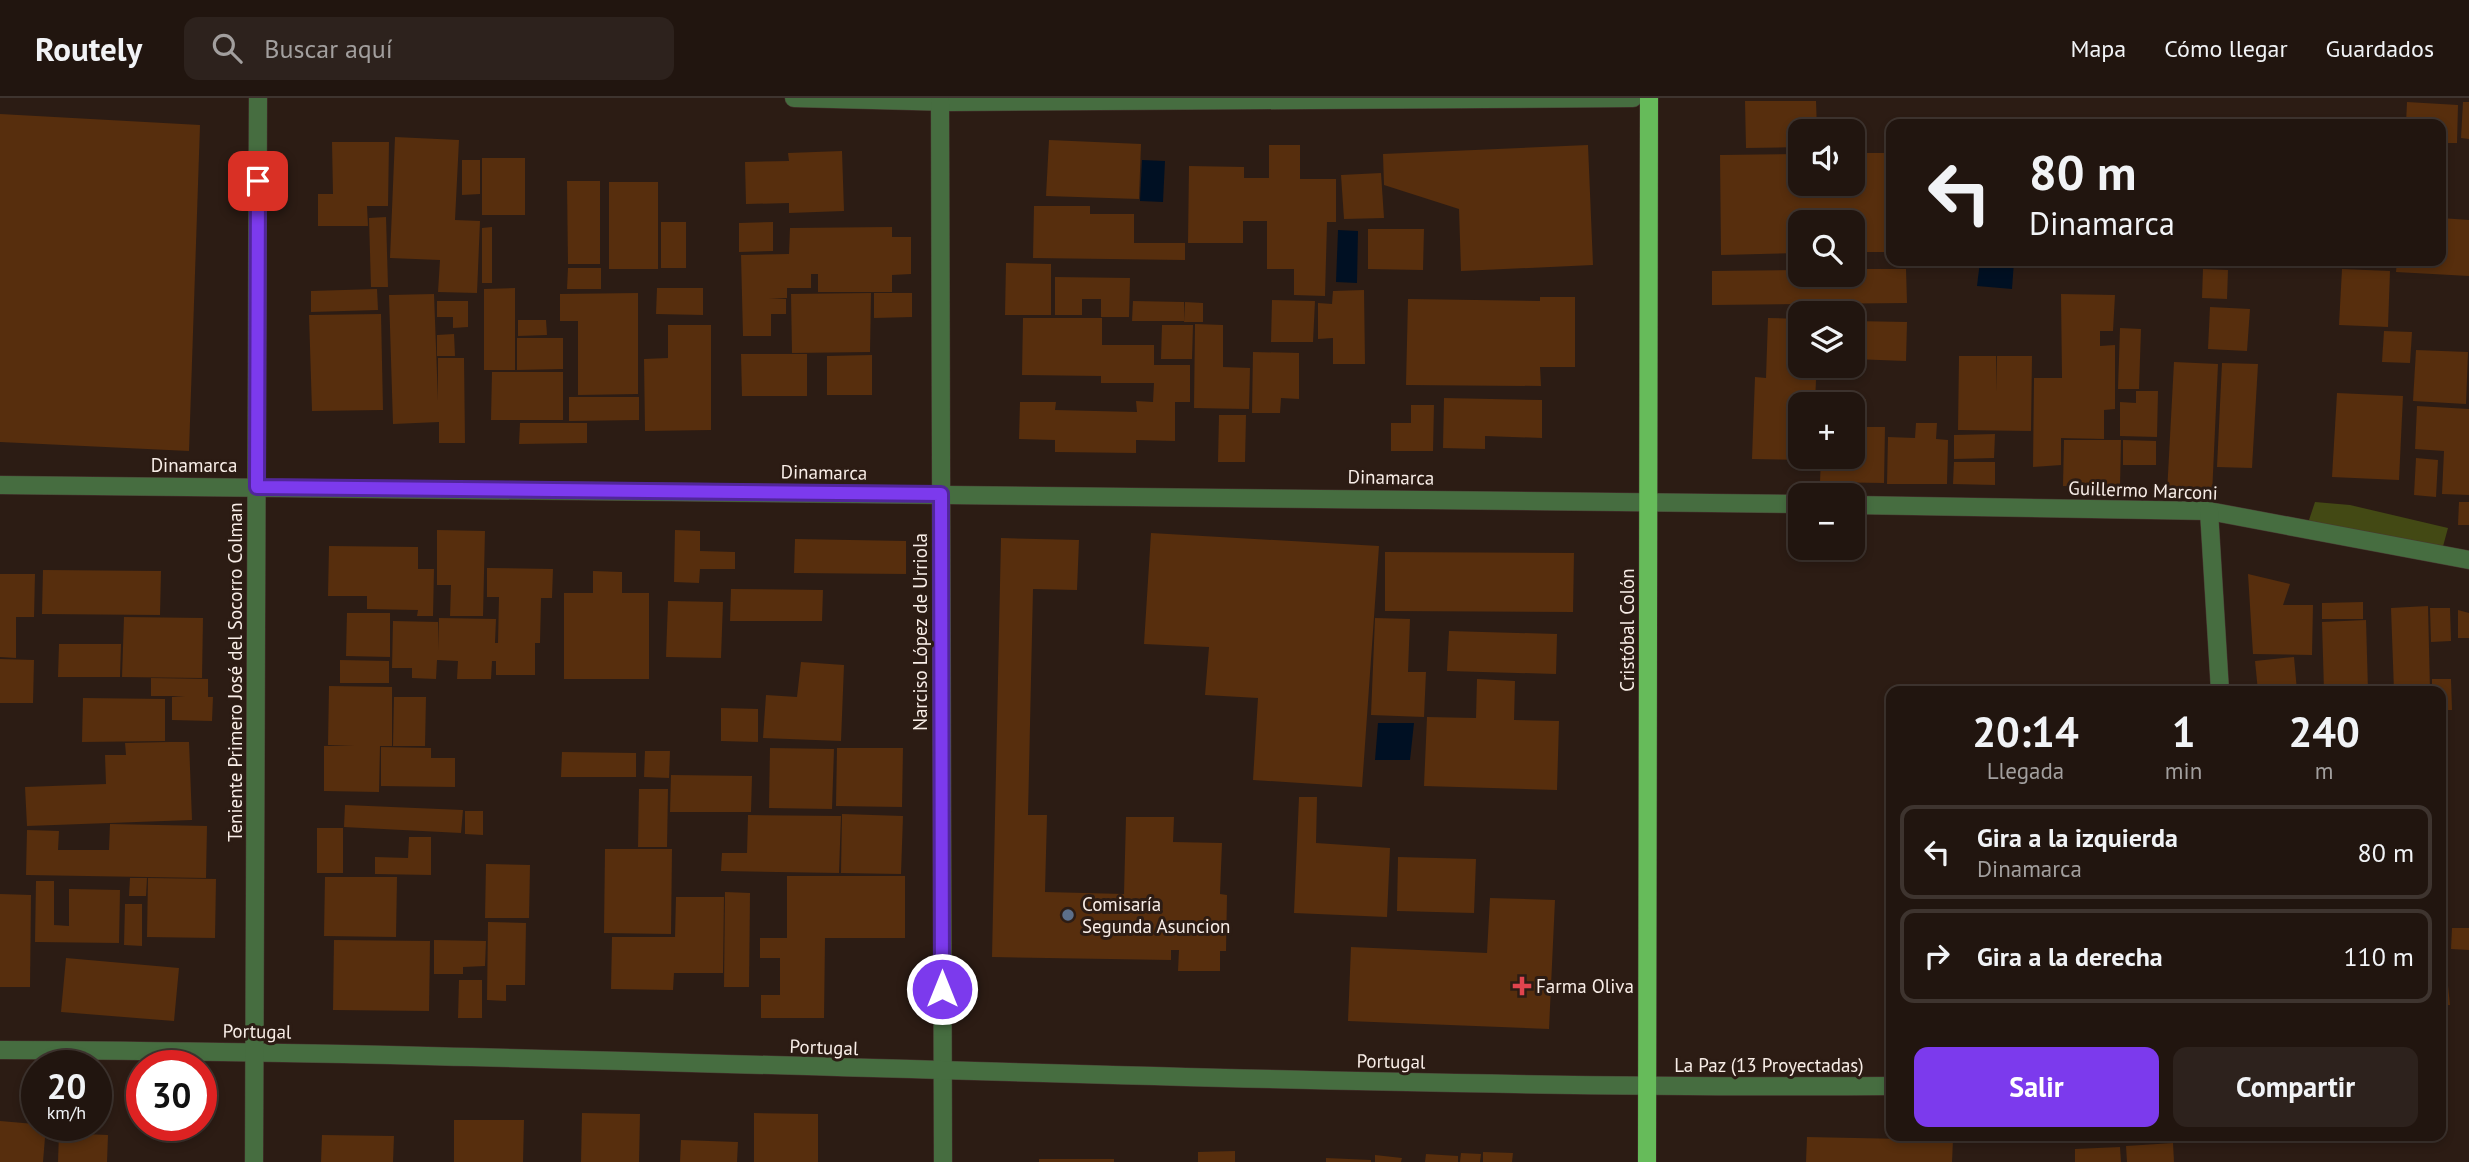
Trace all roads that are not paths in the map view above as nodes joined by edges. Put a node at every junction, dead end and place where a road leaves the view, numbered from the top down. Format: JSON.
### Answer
{"nodes":[{"id":1,"x":258,"y":98,"type":"edge"},
{"id":2,"x":794,"y":98,"type":"edge"},
{"id":3,"x":1633,"y":98,"type":"edge"},
{"id":4,"x":1649,"y":98,"type":"edge"},
{"id":5,"x":940,"y":101,"type":"junction"},
{"id":6,"x":0,"y":485,"type":"edge"},
{"id":7,"x":257,"y":487,"type":"junction"},
{"id":8,"x":941,"y":494,"type":"junction"},
{"id":9,"x":1648,"y":501,"type":"junction"},
{"id":10,"x":1788,"y":503,"type":"edge"},
{"id":11,"x":1865,"y":505,"type":"edge"},
{"id":12,"x":2209,"y":511,"type":"junction"},
{"id":13,"x":2469,"y":560,"type":"edge"},
{"id":14,"x":2220,"y":686,"type":"edge"},
{"id":15,"x":0,"y":1050,"type":"edge"},
{"id":16,"x":255,"y":1051,"type":"junction"},
{"id":17,"x":942,"y":1072,"type":"junction"},
{"id":18,"x":1886,"y":1086,"type":"edge"},
{"id":19,"x":1647,"y":1087,"type":"junction"},
{"id":20,"x":254,"y":1162,"type":"edge"},
{"id":21,"x":943,"y":1162,"type":"edge"},
{"id":22,"x":1647,"y":1162,"type":"edge"}],
"edges":[{"from":1,"to":7,"type":"street","name":"Teniente Primero José del Socorro Colman"},
{"from":2,"to":5,"type":"street"},
{"from":3,"to":5,"type":"street"},
{"from":4,"to":9,"type":"main road","name":"Cristóbal Colón"},
{"from":5,"to":8,"type":"street","name":"Narciso López de Urriola"},
{"from":6,"to":7,"type":"street","name":"Dinamarca"},
{"from":7,"to":8,"type":"street","name":"Dinamarca"},
{"from":7,"to":16,"type":"street","name":"Teniente Primero José del Socorro Colman"},
{"from":8,"to":9,"type":"street","name":"Dinamarca"},
{"from":8,"to":17,"type":"street","name":"Narciso López de Urriola"},
{"from":9,"to":10,"type":"street"},
{"from":9,"to":19,"type":"main road","name":"Cristóbal Colón"},
{"from":11,"to":12,"type":"street","name":"Guillermo Marconi"},
{"from":12,"to":13,"type":"street","name":"Guillermo Marconi"},
{"from":12,"to":14,"type":"street"},
{"from":15,"to":16,"type":"street","name":"Portugal"},
{"from":16,"to":17,"type":"street","name":"Portugal"},
{"from":16,"to":20,"type":"street","name":"Teniente Primero José del Socorro Colman"},
{"from":17,"to":19,"type":"street","name":"Portugal"},
{"from":17,"to":21,"type":"street","name":"Narciso López de Urriola"},
{"from":18,"to":19,"type":"street","name":"La Paz (13 Proyectadas)"},
{"from":19,"to":22,"type":"main road","name":"Cristóbal Colón"}]}
